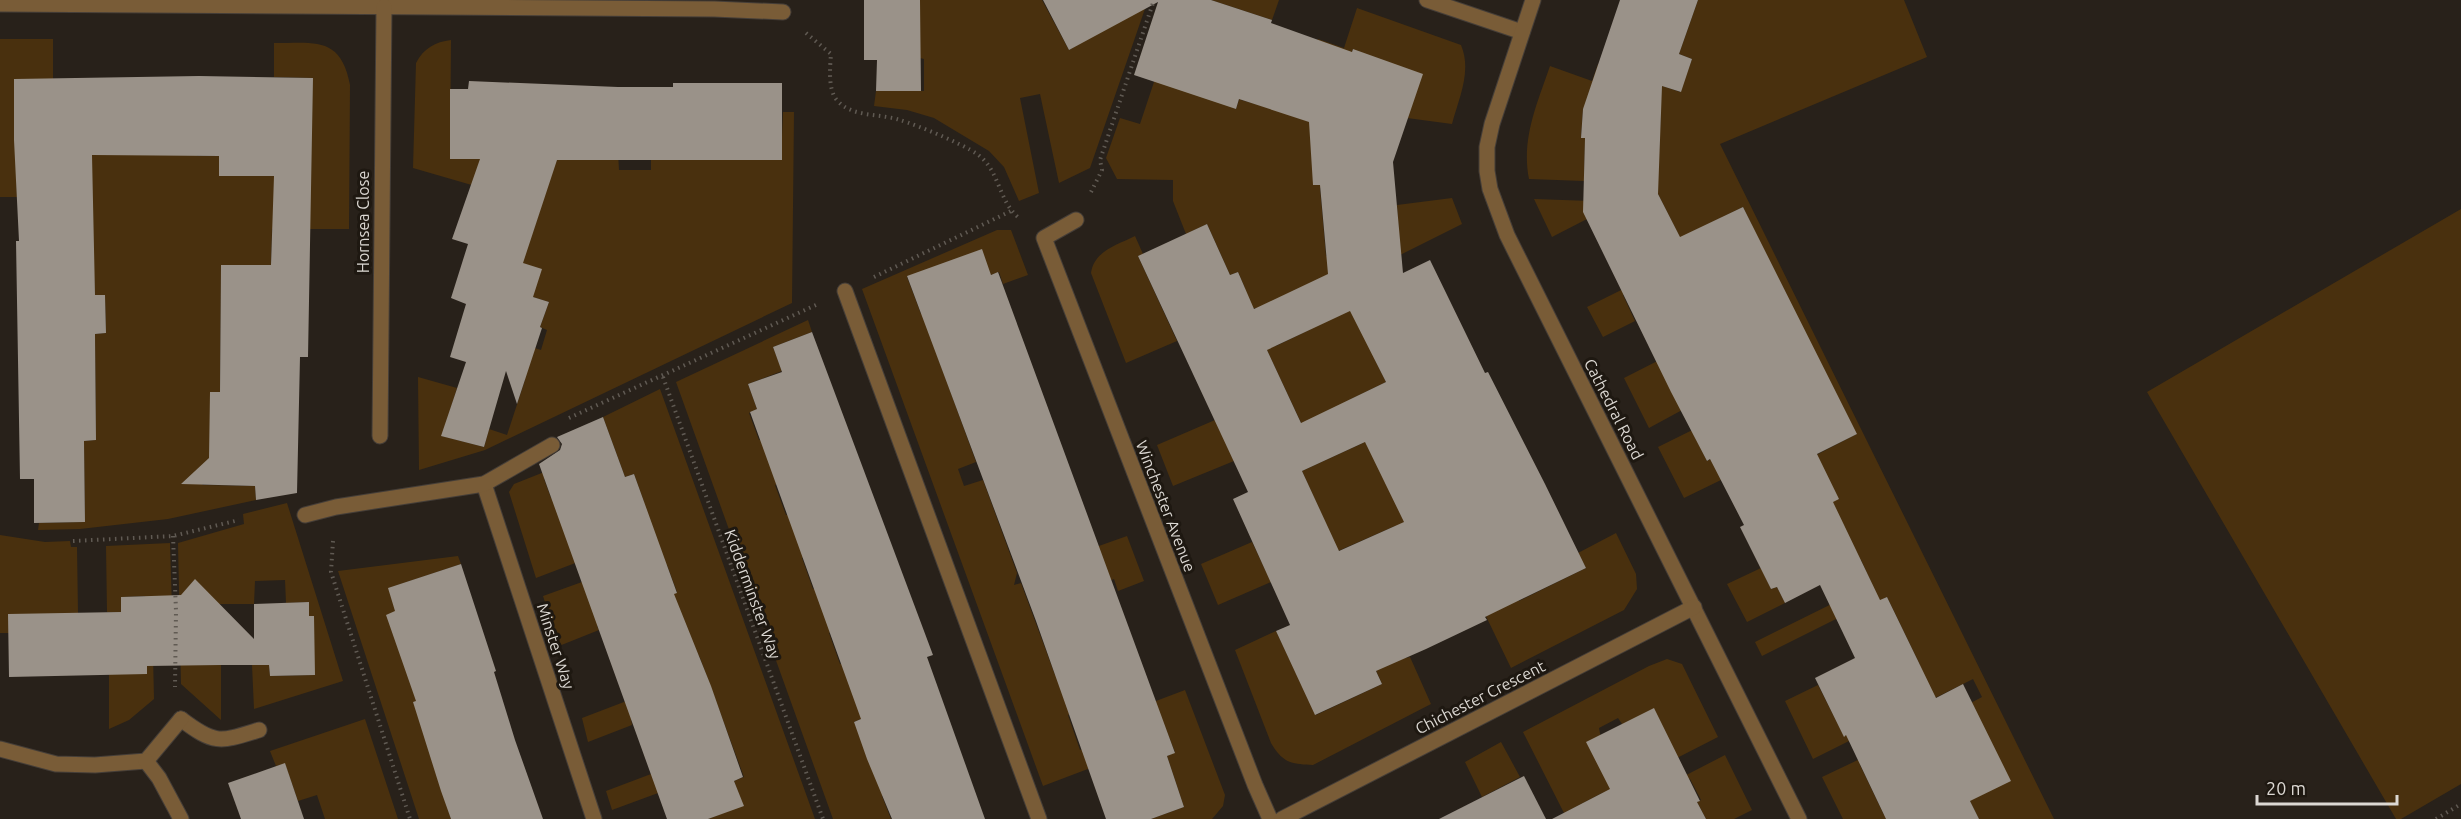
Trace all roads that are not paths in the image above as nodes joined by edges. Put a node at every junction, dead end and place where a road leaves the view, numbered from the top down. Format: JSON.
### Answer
{"nodes":[{"id":1,"x":1427,"y":0,"type":"edge"},
{"id":2,"x":1533,"y":0,"type":"edge"},
{"id":3,"x":0,"y":4,"type":"edge"},
{"id":4,"x":498,"y":4,"type":"edge"},
{"id":5,"x":384,"y":7,"type":"junction"},
{"id":6,"x":783,"y":12,"type":"dead end"},
{"id":7,"x":1522,"y":32,"type":"junction"},
{"id":8,"x":1076,"y":220,"type":"dead end"},
{"id":9,"x":845,"y":291,"type":"road end"},
{"id":10,"x":380,"y":436,"type":"dead end"},
{"id":11,"x":552,"y":445,"type":"dead end"},
{"id":12,"x":484,"y":484,"type":"junction"},
{"id":13,"x":305,"y":515,"type":"dead end"},
{"id":14,"x":1694,"y":607,"type":"junction"},
{"id":15,"x":259,"y":730,"type":"dead end"},
{"id":16,"x":0,"y":749,"type":"edge"},
{"id":17,"x":146,"y":760,"type":"junction"},
{"id":18,"x":181,"y":819,"type":"edge"},
{"id":19,"x":594,"y":819,"type":"edge"},
{"id":20,"x":1039,"y":819,"type":"edge"},
{"id":21,"x":1270,"y":819,"type":"edge"},
{"id":22,"x":1282,"y":819,"type":"edge"},
{"id":23,"x":1799,"y":819,"type":"edge"}],
"edges":[{"from":1,"to":7,"type":"street"},
{"from":2,"to":7,"type":"street","name":"Cathedral Road"},
{"from":3,"to":5,"type":"street"},
{"from":4,"to":5,"type":"street"},
{"from":4,"to":6,"type":"street"},
{"from":5,"to":10,"type":"street","name":"Hornsea Close"},
{"from":7,"to":14,"type":"street","name":"Cathedral Road"},
{"from":8,"to":21,"type":"street","name":"Winchester Avenue"},
{"from":9,"to":20,"type":"street"},
{"from":11,"to":12,"type":"street"},
{"from":12,"to":13,"type":"street"},
{"from":12,"to":19,"type":"street","name":"Minster Way"},
{"from":14,"to":22,"type":"street","name":"Chichester Crescent"},
{"from":14,"to":23,"type":"street","name":"Cathedral Road"},
{"from":15,"to":17,"type":"street"},
{"from":16,"to":17,"type":"street"},
{"from":17,"to":18,"type":"street"}]}
